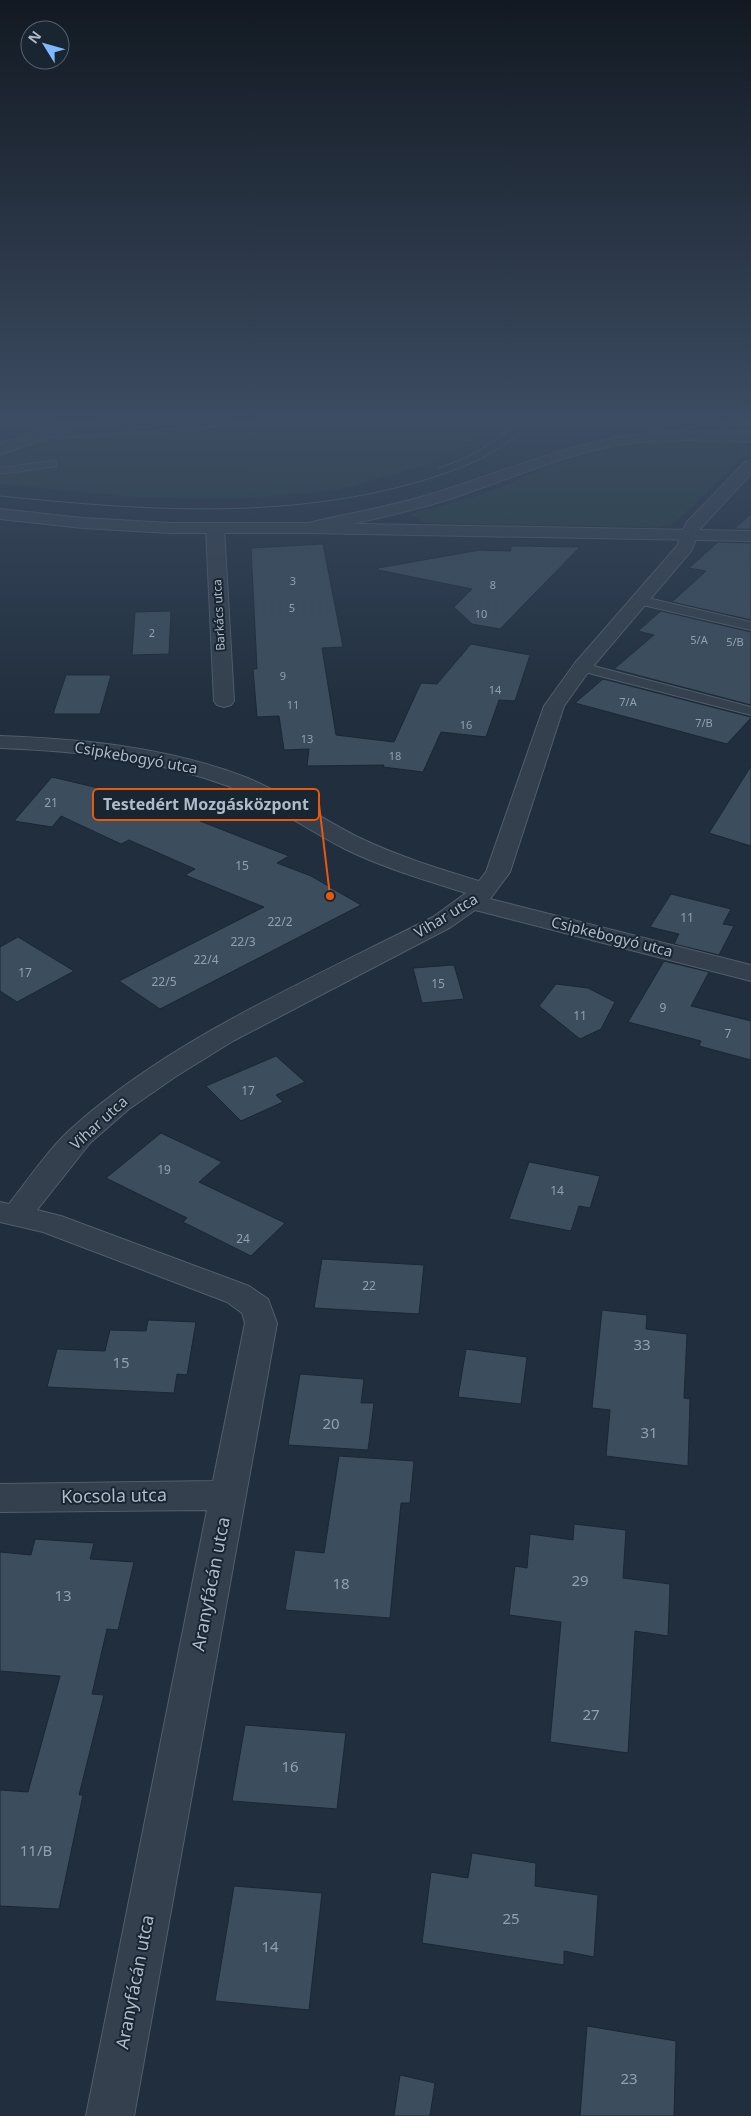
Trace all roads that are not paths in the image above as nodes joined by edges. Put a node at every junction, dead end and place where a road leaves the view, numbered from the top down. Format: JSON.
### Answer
{"nodes":[{"id":1,"x":35,"y":518,"type":"edge"},
{"id":2,"x":358,"y":518,"type":"edge"},
{"id":3,"x":701,"y":518,"type":"edge"},
{"id":4,"x":215,"y":528,"type":"junction"},
{"id":5,"x":310,"y":528,"type":"junction"},
{"id":6,"x":688,"y":536,"type":"junction"},
{"id":7,"x":751,"y":536,"type":"edge"},
{"id":8,"x":639,"y":600,"type":"junction"},
{"id":9,"x":751,"y":626,"type":"edge"},
{"id":10,"x":582,"y":667,"type":"junction"},
{"id":11,"x":224,"y":701,"type":"dead end"},
{"id":12,"x":751,"y":711,"type":"edge"},
{"id":13,"x":0,"y":742,"type":"edge"},
{"id":14,"x":480,"y":897,"type":"junction"},
{"id":15,"x":751,"y":973,"type":"edge"},
{"id":16,"x":8,"y":1213,"type":"edge"},
{"id":17,"x":228,"y":1494,"type":"junction"},
{"id":18,"x":0,"y":1498,"type":"edge"},
{"id":19,"x":110,"y":2116,"type":"edge"}],
"edges":[{"from":1,"to":4,"type":"street"},
{"from":2,"to":5,"type":"street"},
{"from":3,"to":6,"type":"street","name":"Vihar utca"},
{"from":4,"to":5,"type":"street"},
{"from":4,"to":11,"type":"street","name":"Barkács utca"},
{"from":5,"to":6,"type":"street"},
{"from":6,"to":7,"type":"street"},
{"from":6,"to":8,"type":"street","name":"Vihar utca"},
{"from":8,"to":9,"type":"lane"},
{"from":8,"to":10,"type":"street","name":"Vihar utca"},
{"from":10,"to":12,"type":"lane"},
{"from":10,"to":14,"type":"street","name":"Vihar utca"},
{"from":13,"to":14,"type":"street","name":"Csipkebogyó utca"},
{"from":14,"to":15,"type":"street","name":"Csipkebogyó utca"},
{"from":14,"to":16,"type":"street","name":"Vihar utca"},
{"from":16,"to":17,"type":"street","name":"Aranyfácán utca"},
{"from":17,"to":18,"type":"street","name":"Kocsola utca"},
{"from":17,"to":19,"type":"street","name":"Aranyfácán utca"}]}
